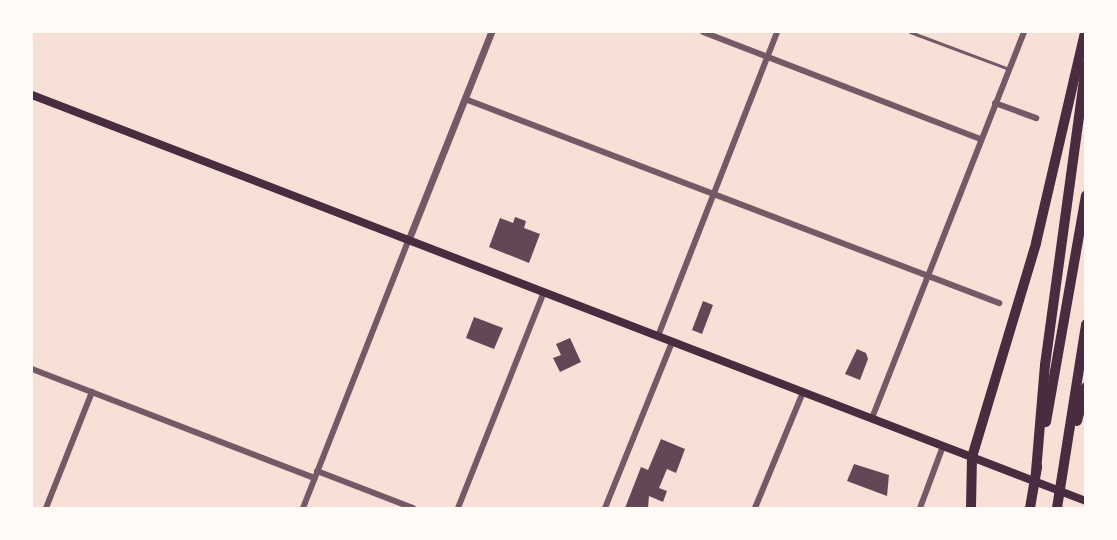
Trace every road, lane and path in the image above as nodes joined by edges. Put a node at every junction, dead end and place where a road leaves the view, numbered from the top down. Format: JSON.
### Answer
{"nodes":[{"id":1,"x":491,"y":32,"type":"edge"},
{"id":2,"x":703,"y":32,"type":"edge"},
{"id":3,"x":777,"y":32,"type":"edge"},
{"id":4,"x":910,"y":32,"type":"edge"},
{"id":5,"x":1024,"y":32,"type":"edge"},
{"id":6,"x":1085,"y":32,"type":"edge"},
{"id":7,"x":768,"y":56,"type":"junction"},
{"id":8,"x":1086,"y":65,"type":"edge"},
{"id":9,"x":1009,"y":69,"type":"junction"},
{"id":10,"x":32,"y":94,"type":"edge"},
{"id":11,"x":465,"y":99,"type":"junction"},
{"id":12,"x":996,"y":103,"type":"junction"},
{"id":13,"x":1036,"y":118,"type":"dead end"},
{"id":14,"x":981,"y":139,"type":"junction"},
{"id":15,"x":714,"y":194,"type":"junction"},
{"id":16,"x":1086,"y":195,"type":"edge"},
{"id":17,"x":408,"y":241,"type":"junction"},
{"id":18,"x":928,"y":276,"type":"junction"},
{"id":19,"x":544,"y":292,"type":"junction"},
{"id":20,"x":999,"y":303,"type":"dead end"},
{"id":21,"x":1086,"y":324,"type":"edge"},
{"id":22,"x":658,"y":336,"type":"junction"},
{"id":23,"x":672,"y":342,"type":"junction"},
{"id":24,"x":32,"y":369,"type":"edge"},
{"id":25,"x":1086,"y":387,"type":"edge"},
{"id":26,"x":92,"y":392,"type":"junction"},
{"id":27,"x":803,"y":392,"type":"junction"},
{"id":28,"x":872,"y":418,"type":"junction"},
{"id":29,"x":943,"y":446,"type":"junction"},
{"id":30,"x":972,"y":457,"type":"junction"},
{"id":31,"x":1064,"y":471,"type":"junction"},
{"id":32,"x":1036,"y":472,"type":"junction"},
{"id":33,"x":316,"y":475,"type":"junction"},
{"id":34,"x":1086,"y":501,"type":"edge"},
{"id":35,"x":46,"y":508,"type":"edge"},
{"id":36,"x":303,"y":508,"type":"edge"},
{"id":37,"x":413,"y":508,"type":"edge"},
{"id":38,"x":458,"y":508,"type":"edge"},
{"id":39,"x":605,"y":508,"type":"edge"},
{"id":40,"x":755,"y":508,"type":"edge"},
{"id":41,"x":920,"y":508,"type":"edge"},
{"id":42,"x":971,"y":508,"type":"edge"},
{"id":43,"x":1029,"y":508,"type":"edge"},
{"id":44,"x":1057,"y":508,"type":"edge"}],
"edges":[{"from":1,"to":11,"type":"street"},
{"from":2,"to":7,"type":"street"},
{"from":3,"to":7,"type":"street"},
{"from":4,"to":9,"type":"lane"},
{"from":5,"to":9,"type":"street"},
{"from":6,"to":30,"type":"highway"},
{"from":7,"to":14,"type":"street"},
{"from":7,"to":15,"type":"street"},
{"from":8,"to":32,"type":"highway"},
{"from":9,"to":12,"type":"street"},
{"from":10,"to":17,"type":"main road"},
{"from":11,"to":15,"type":"street"},
{"from":11,"to":17,"type":"street"},
{"from":12,"to":13,"type":"street"},
{"from":12,"to":14,"type":"street"},
{"from":14,"to":18,"type":"street"},
{"from":15,"to":18,"type":"street"},
{"from":15,"to":22,"type":"street"},
{"from":16,"to":32,"type":"highway"},
{"from":17,"to":19,"type":"main road"},
{"from":17,"to":33,"type":"street"},
{"from":18,"to":20,"type":"street"},
{"from":18,"to":28,"type":"street"},
{"from":19,"to":22,"type":"main road"},
{"from":19,"to":38,"type":"street"},
{"from":21,"to":31,"type":"highway"},
{"from":22,"to":23,"type":"main road"},
{"from":23,"to":27,"type":"main road"},
{"from":23,"to":39,"type":"street"},
{"from":24,"to":26,"type":"street"},
{"from":25,"to":31,"type":"highway"},
{"from":26,"to":33,"type":"street"},
{"from":26,"to":35,"type":"street"},
{"from":27,"to":28,"type":"main road"},
{"from":27,"to":40,"type":"street"},
{"from":28,"to":29,"type":"main road"},
{"from":29,"to":30,"type":"main road"},
{"from":29,"to":41,"type":"street"},
{"from":30,"to":34,"type":"main road"},
{"from":30,"to":42,"type":"highway"},
{"from":31,"to":44,"type":"highway"},
{"from":32,"to":43,"type":"highway"},
{"from":33,"to":36,"type":"street"},
{"from":33,"to":37,"type":"street"}]}
